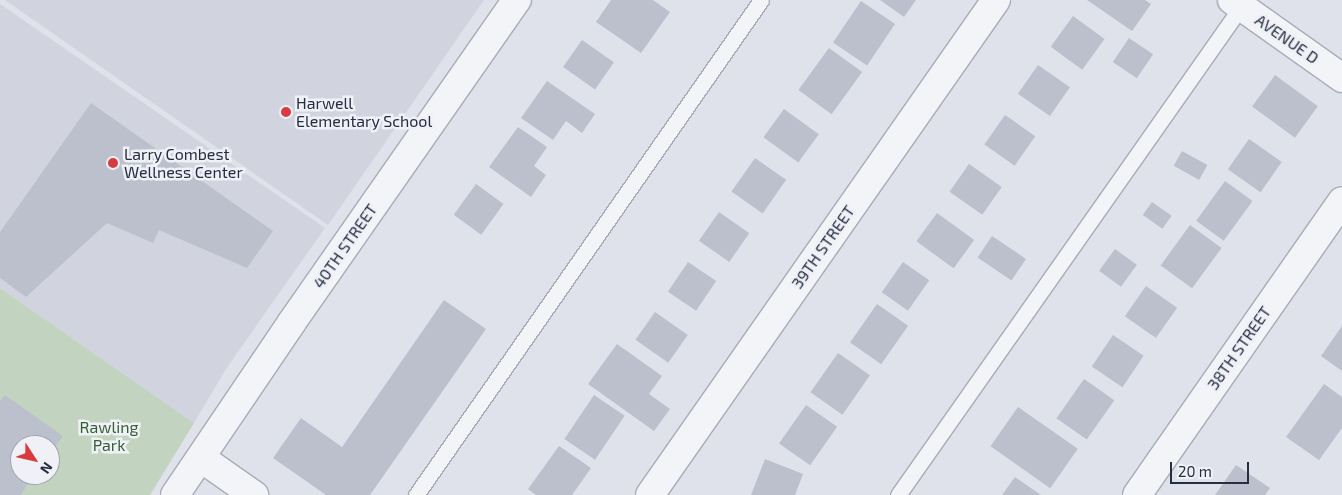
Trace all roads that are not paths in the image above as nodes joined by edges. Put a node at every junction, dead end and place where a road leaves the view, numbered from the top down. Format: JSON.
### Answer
{"nodes":[{"id":1,"x":517,"y":0,"type":"edge"},
{"id":2,"x":761,"y":0,"type":"edge"},
{"id":3,"x":996,"y":0,"type":"edge"},
{"id":4,"x":1240,"y":2,"type":"edge"},
{"id":5,"x":1342,"y":78,"type":"edge"},
{"id":6,"x":1342,"y":201,"type":"edge"},
{"id":7,"x":201,"y":458,"type":"junction"},
{"id":8,"x":175,"y":495,"type":"edge"},
{"id":9,"x":254,"y":495,"type":"edge"},
{"id":10,"x":416,"y":495,"type":"edge"},
{"id":11,"x":650,"y":495,"type":"edge"},
{"id":12,"x":898,"y":495,"type":"edge"},
{"id":13,"x":1137,"y":495,"type":"edge"}],
"edges":[{"from":1,"to":7,"type":"street","name":"40TH STREET"},
{"from":2,"to":10,"type":"lane"},
{"from":3,"to":11,"type":"street","name":"39TH STREET"},
{"from":4,"to":5,"type":"street","name":"AVENUE D"},
{"from":4,"to":12,"type":"lane"},
{"from":6,"to":13,"type":"street","name":"38TH STREET"},
{"from":7,"to":8,"type":"street","name":"40TH STREET"},
{"from":7,"to":9,"type":"street"}]}
